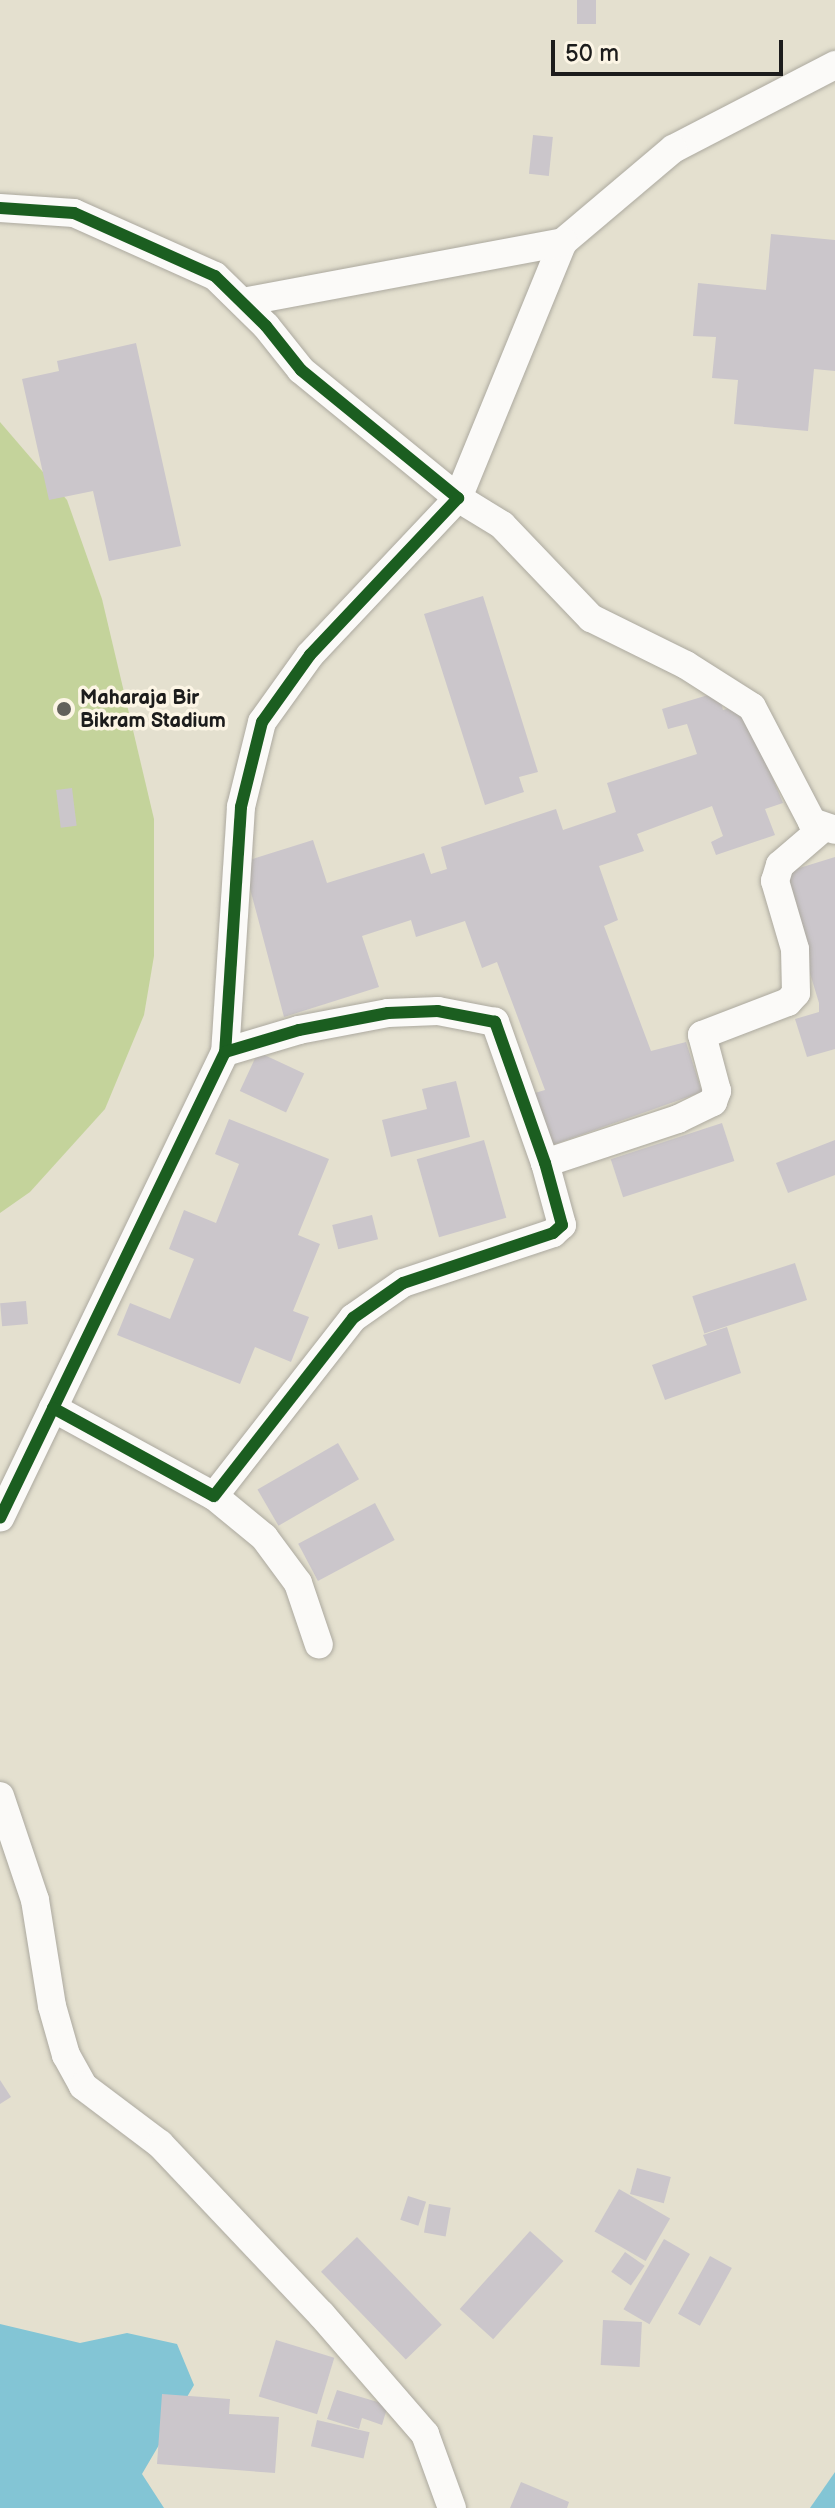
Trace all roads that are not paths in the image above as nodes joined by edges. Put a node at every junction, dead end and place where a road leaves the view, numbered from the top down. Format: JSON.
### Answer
{"nodes":[{"id":1,"x":835,"y":65,"type":"edge"},
{"id":2,"x":0,"y":208,"type":"edge"},
{"id":3,"x":563,"y":242,"type":"junction"},
{"id":4,"x":243,"y":302,"type":"junction"},
{"id":5,"x":458,"y":498,"type":"junction"},
{"id":6,"x":828,"y":830,"type":"edge"},
{"id":7,"x":225,"y":1052,"type":"junction"},
{"id":8,"x":545,"y":1163,"type":"junction"},
{"id":9,"x":53,"y":1408,"type":"junction"},
{"id":10,"x":214,"y":1496,"type":"junction"},
{"id":11,"x":0,"y":1518,"type":"edge"},
{"id":12,"x":319,"y":1645,"type":"dead end"},
{"id":13,"x":0,"y":1796,"type":"edge"},
{"id":14,"x":452,"y":2508,"type":"edge"}],
"edges":[{"from":1,"to":3,"type":"street"},
{"from":2,"to":4,"type":"street"},
{"from":3,"to":4,"type":"street"},
{"from":3,"to":5,"type":"street"},
{"from":4,"to":5,"type":"street"},
{"from":5,"to":6,"type":"street"},
{"from":5,"to":7,"type":"street"},
{"from":6,"to":8,"type":"street"},
{"from":7,"to":8,"type":"street"},
{"from":7,"to":9,"type":"street"},
{"from":8,"to":10,"type":"street"},
{"from":9,"to":10,"type":"street"},
{"from":9,"to":11,"type":"street"},
{"from":10,"to":12,"type":"street"},
{"from":13,"to":14,"type":"street"}]}
